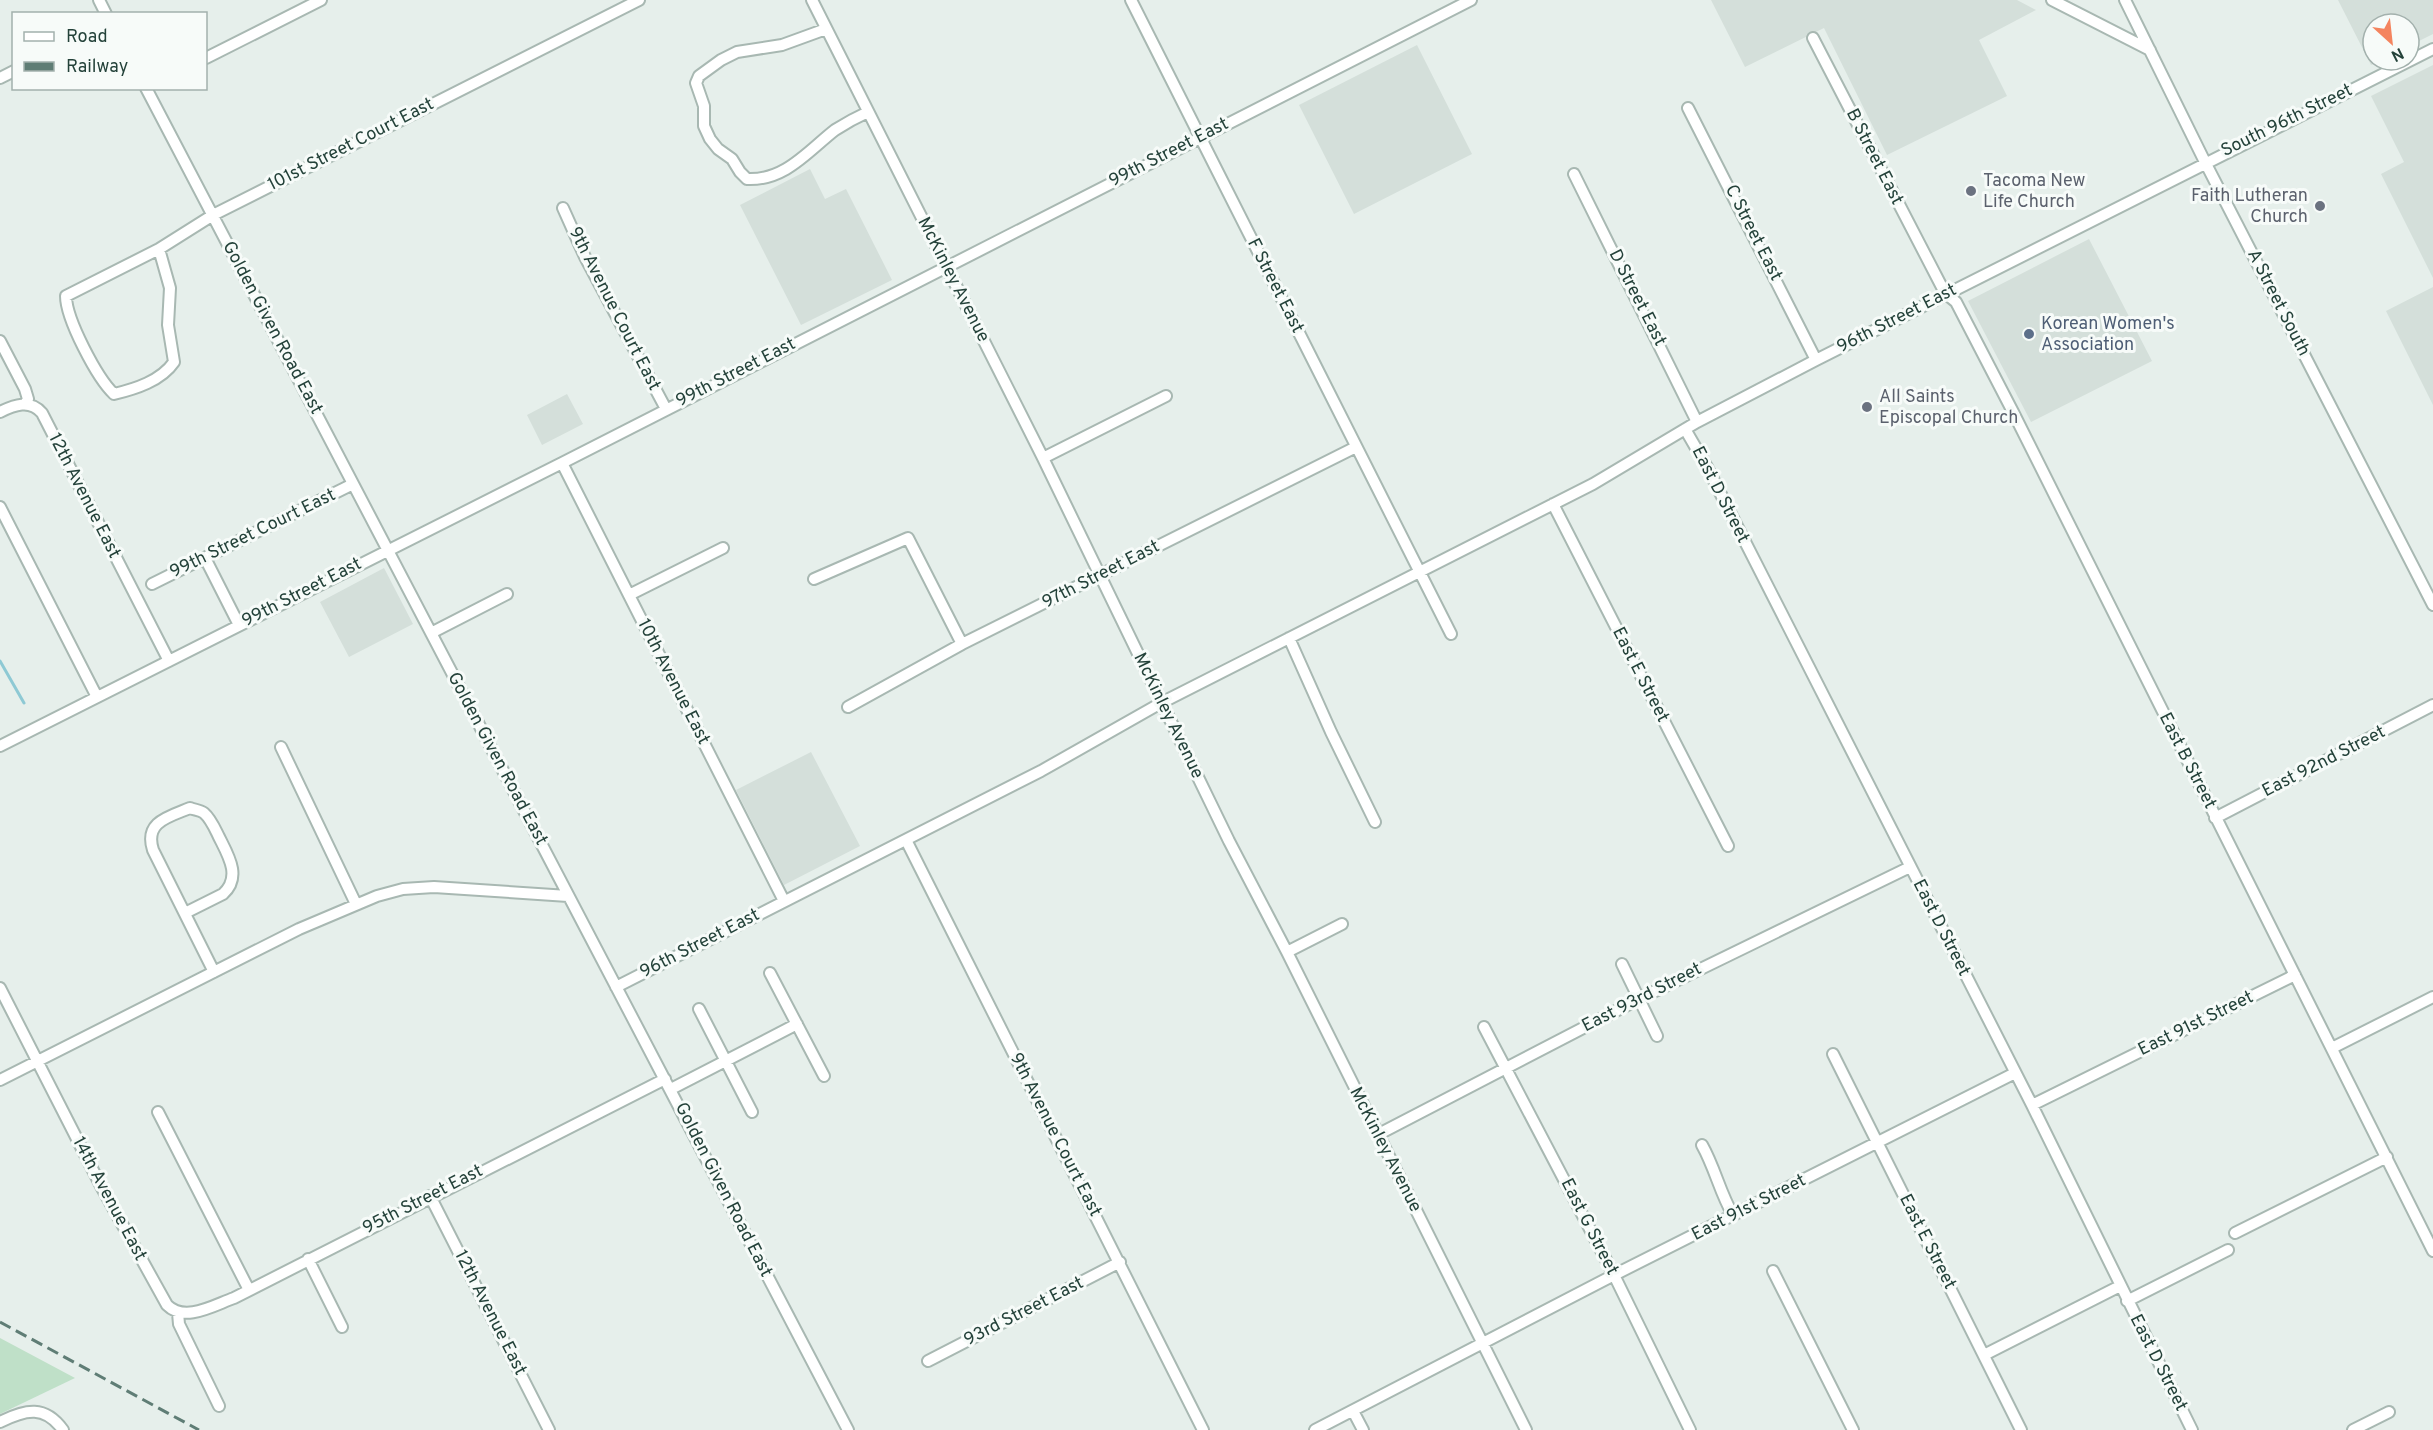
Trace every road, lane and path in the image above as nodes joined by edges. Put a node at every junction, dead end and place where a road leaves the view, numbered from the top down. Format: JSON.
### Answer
{"nodes":[{"id":1,"x":321,"y":0,"type":"edge"},
{"id":2,"x":639,"y":0,"type":"edge"},
{"id":3,"x":812,"y":0,"type":"edge"},
{"id":4,"x":1131,"y":0,"type":"edge"},
{"id":5,"x":1471,"y":0,"type":"edge"},
{"id":6,"x":2052,"y":0,"type":"edge"},
{"id":7,"x":2125,"y":0,"type":"edge"},
{"id":8,"x":826,"y":29,"type":"junction"},
{"id":9,"x":1813,"y":38,"type":"dead end"},
{"id":10,"x":2433,"y":49,"type":"edge"},
{"id":11,"x":2150,"y":50,"type":"junction"},
{"id":12,"x":207,"y":57,"type":"edge"},
{"id":13,"x":147,"y":90,"type":"edge"},
{"id":14,"x":1688,"y":108,"type":"dead end"},
{"id":15,"x":868,"y":112,"type":"junction"},
{"id":16,"x":1201,"y":137,"type":"junction"},
{"id":17,"x":2205,"y":162,"type":"junction"},
{"id":18,"x":1574,"y":174,"type":"dead end"},
{"id":19,"x":563,"y":208,"type":"dead end"},
{"id":20,"x":213,"y":215,"type":"junction"},
{"id":21,"x":159,"y":249,"type":"junction"},
{"id":22,"x":946,"y":266,"type":"junction"},
{"id":23,"x":1936,"y":276,"type":"joint"},
{"id":24,"x":1945,"y":293,"type":"junction"},
{"id":25,"x":0,"y":341,"type":"edge"},
{"id":26,"x":1816,"y":360,"type":"junction"},
{"id":27,"x":1166,"y":396,"type":"dead end"},
{"id":28,"x":25,"y":404,"type":"junction"},
{"id":29,"x":666,"y":409,"type":"junction"},
{"id":30,"x":0,"y":412,"type":"edge"},
{"id":31,"x":1697,"y":422,"type":"junction"},
{"id":32,"x":1685,"y":429,"type":"junction"},
{"id":33,"x":1356,"y":447,"type":"junction"},
{"id":34,"x":1043,"y":458,"type":"junction"},
{"id":35,"x":562,"y":463,"type":"junction"},
{"id":36,"x":353,"y":484,"type":"junction"},
{"id":37,"x":1553,"y":504,"type":"junction"},
{"id":38,"x":0,"y":507,"type":"edge"},
{"id":39,"x":723,"y":548,"type":"dead end"},
{"id":40,"x":388,"y":550,"type":"junction"},
{"id":41,"x":205,"y":558,"type":"junction"},
{"id":42,"x":1419,"y":572,"type":"junction"},
{"id":43,"x":1100,"y":576,"type":"junction"},
{"id":44,"x":814,"y":579,"type":"dead end"},
{"id":45,"x":152,"y":584,"type":"dead end"},
{"id":46,"x":507,"y":594,"type":"dead end"},
{"id":47,"x":629,"y":596,"type":"junction"},
{"id":48,"x":2433,"y":605,"type":"edge"},
{"id":49,"x":239,"y":625,"type":"junction"},
{"id":50,"x":431,"y":633,"type":"junction"},
{"id":51,"x":1451,"y":634,"type":"dead end"},
{"id":52,"x":1290,"y":638,"type":"junction"},
{"id":53,"x":962,"y":644,"type":"junction"},
{"id":54,"x":169,"y":661,"type":"junction"},
{"id":55,"x":97,"y":697,"type":"junction"},
{"id":56,"x":1161,"y":703,"type":"junction"},
{"id":57,"x":2433,"y":705,"type":"edge"},
{"id":58,"x":848,"y":707,"type":"dead end"},
{"id":59,"x":0,"y":746,"type":"edge"},
{"id":60,"x":281,"y":747,"type":"dead end"},
{"id":61,"x":2215,"y":818,"type":"junction"},
{"id":62,"x":1375,"y":822,"type":"dead end"},
{"id":63,"x":906,"y":840,"type":"junction"},
{"id":64,"x":1728,"y":846,"type":"dead end"},
{"id":65,"x":1910,"y":867,"type":"junction"},
{"id":66,"x":568,"y":896,"type":"junction"},
{"id":67,"x":784,"y":902,"type":"junction"},
{"id":68,"x":356,"y":904,"type":"junction"},
{"id":69,"x":185,"y":913,"type":"junction"},
{"id":70,"x":1341,"y":924,"type":"dead end"},
{"id":71,"x":1287,"y":952,"type":"junction"},
{"id":72,"x":1622,"y":964,"type":"dead end"},
{"id":73,"x":214,"y":972,"type":"junction"},
{"id":74,"x":770,"y":973,"type":"dead end"},
{"id":75,"x":2295,"y":975,"type":"junction"},
{"id":76,"x":616,"y":987,"type":"junction"},
{"id":77,"x":0,"y":988,"type":"edge"},
{"id":78,"x":2433,"y":997,"type":"edge"},
{"id":79,"x":1639,"y":999,"type":"junction"},
{"id":80,"x":699,"y":1010,"type":"dead end"},
{"id":81,"x":797,"y":1024,"type":"junction"},
{"id":82,"x":1484,"y":1027,"type":"dead end"},
{"id":83,"x":1657,"y":1036,"type":"dead end"},
{"id":84,"x":2332,"y":1048,"type":"junction"},
{"id":85,"x":1833,"y":1054,"type":"dead end"},
{"id":86,"x":37,"y":1061,"type":"junction"},
{"id":87,"x":725,"y":1061,"type":"junction"},
{"id":88,"x":1506,"y":1066,"type":"junction"},
{"id":89,"x":2015,"y":1073,"type":"junction"},
{"id":90,"x":824,"y":1076,"type":"dead end"},
{"id":91,"x":0,"y":1080,"type":"edge"},
{"id":92,"x":668,"y":1084,"type":"junction"},
{"id":93,"x":2032,"y":1105,"type":"junction"},
{"id":94,"x":158,"y":1112,"type":"dead end"},
{"id":95,"x":752,"y":1112,"type":"dead end"},
{"id":96,"x":1377,"y":1135,"type":"junction"},
{"id":97,"x":1877,"y":1144,"type":"junction"},
{"id":98,"x":1702,"y":1145,"type":"dead end"},
{"id":99,"x":2387,"y":1157,"type":"junction"},
{"id":100,"x":430,"y":1196,"type":"junction"},
{"id":101,"x":1733,"y":1215,"type":"junction"},
{"id":102,"x":2235,"y":1233,"type":"dead end"},
{"id":103,"x":2228,"y":1250,"type":"dead end"},
{"id":104,"x":2433,"y":1251,"type":"edge"},
{"id":105,"x":308,"y":1259,"type":"junction"},
{"id":106,"x":1120,"y":1262,"type":"junction"},
{"id":107,"x":1773,"y":1271,"type":"dead end"},
{"id":108,"x":1614,"y":1275,"type":"junction"},
{"id":109,"x":2120,"y":1286,"type":"junction"},
{"id":110,"x":249,"y":1290,"type":"junction"},
{"id":111,"x":2127,"y":1301,"type":"junction"},
{"id":112,"x":178,"y":1313,"type":"junction"},
{"id":113,"x":342,"y":1327,"type":"dead end"},
{"id":114,"x":1483,"y":1344,"type":"junction"},
{"id":115,"x":1984,"y":1355,"type":"junction"},
{"id":116,"x":928,"y":1361,"type":"dead end"},
{"id":117,"x":219,"y":1406,"type":"dead end"},
{"id":118,"x":1353,"y":1412,"type":"junction"},
{"id":119,"x":2389,"y":1412,"type":"dead end"},
{"id":120,"x":0,"y":1422,"type":"edge"},
{"id":121,"x":1849,"y":1429,"type":"edge"},
{"id":122,"x":63,"y":1430,"type":"edge"},
{"id":123,"x":549,"y":1430,"type":"edge"},
{"id":124,"x":848,"y":1430,"type":"edge"},
{"id":125,"x":1203,"y":1430,"type":"edge"},
{"id":126,"x":1315,"y":1430,"type":"edge"},
{"id":127,"x":1363,"y":1430,"type":"edge"},
{"id":128,"x":1526,"y":1430,"type":"edge"},
{"id":129,"x":1690,"y":1430,"type":"edge"},
{"id":130,"x":2022,"y":1430,"type":"edge"},
{"id":131,"x":2192,"y":1430,"type":"edge"},
{"id":132,"x":2353,"y":1430,"type":"edge"}],
"edges":[{"from":1,"to":12,"type":"street"},
{"from":2,"to":20,"type":"street","name":"101st Street Court East"},
{"from":3,"to":8,"type":"street","name":"McKinley Avenue"},
{"from":4,"to":16,"type":"street","name":"F Street East"},
{"from":5,"to":16,"type":"street","name":"99th Street East"},
{"from":6,"to":11,"type":"street"},
{"from":7,"to":11,"type":"street","name":"A Street South"},
{"from":8,"to":15,"type":"street","name":"McKinley Avenue"},
{"from":8,"to":15,"type":"street"},
{"from":9,"to":23,"type":"street","name":"B Street East"},
{"from":10,"to":17,"type":"street","name":"South 96th Street"},
{"from":11,"to":17,"type":"street","name":"A Street South"},
{"from":13,"to":20,"type":"street","name":"Golden Given Road East"},
{"from":14,"to":26,"type":"street","name":"C Street East"},
{"from":15,"to":22,"type":"street","name":"McKinley Avenue"},
{"from":16,"to":22,"type":"street","name":"99th Street East"},
{"from":16,"to":33,"type":"street","name":"F Street East"},
{"from":17,"to":24,"type":"street","name":"96th Street East"},
{"from":17,"to":48,"type":"street","name":"A Street South"},
{"from":18,"to":31,"type":"street","name":"D Street East"},
{"from":19,"to":29,"type":"street","name":"9th Avenue Court East"},
{"from":20,"to":21,"type":"street","name":"101st Street Court East"},
{"from":20,"to":36,"type":"street","name":"Golden Given Road East"},
{"from":21,"to":21,"type":"street","name":"101st Street Court East"},
{"from":22,"to":29,"type":"street","name":"99th Street East"},
{"from":22,"to":34,"type":"street","name":"McKinley Avenue"},
{"from":23,"to":24,"type":"street","name":"East B Street"},
{"from":24,"to":26,"type":"street","name":"96th Street East"},
{"from":24,"to":61,"type":"street","name":"East B Street"},
{"from":25,"to":28,"type":"street"},
{"from":26,"to":31,"type":"street","name":"96th Street East"},
{"from":27,"to":34,"type":"street"},
{"from":28,"to":30,"type":"street"},
{"from":28,"to":54,"type":"street","name":"12th Avenue East"},
{"from":29,"to":35,"type":"street","name":"99th Street East"},
{"from":31,"to":32,"type":"street","name":"96th Street East"},
{"from":32,"to":37,"type":"street","name":"96th Street East"},
{"from":32,"to":65,"type":"street","name":"East D Street"},
{"from":33,"to":42,"type":"street","name":"F Street East"},
{"from":33,"to":43,"type":"street","name":"97th Street East"},
{"from":34,"to":43,"type":"street","name":"McKinley Avenue"},
{"from":35,"to":40,"type":"street","name":"99th Street East"},
{"from":35,"to":47,"type":"street","name":"10th Avenue East"},
{"from":36,"to":40,"type":"street","name":"Golden Given Road East"},
{"from":36,"to":41,"type":"street","name":"99th Street Court East"},
{"from":37,"to":42,"type":"street","name":"96th Street East"},
{"from":37,"to":64,"type":"street","name":"East E Street"},
{"from":38,"to":55,"type":"street"},
{"from":39,"to":47,"type":"street"},
{"from":40,"to":49,"type":"street","name":"99th Street East"},
{"from":40,"to":50,"type":"street","name":"Golden Given Road East"},
{"from":41,"to":45,"type":"street","name":"99th Street Court East"},
{"from":41,"to":49,"type":"street"},
{"from":42,"to":51,"type":"street","name":"F Street East"},
{"from":42,"to":52,"type":"street","name":"96th Street East"},
{"from":43,"to":53,"type":"street","name":"97th Street East"},
{"from":43,"to":56,"type":"street","name":"McKinley Avenue"},
{"from":44,"to":53,"type":"street"},
{"from":46,"to":50,"type":"street"},
{"from":47,"to":67,"type":"street","name":"10th Avenue East"},
{"from":49,"to":54,"type":"street","name":"99th Street East"},
{"from":50,"to":66,"type":"street","name":"Golden Given Road East"},
{"from":52,"to":56,"type":"street","name":"96th Street East"},
{"from":52,"to":62,"type":"street"},
{"from":53,"to":58,"type":"street","name":"97th Street East"},
{"from":54,"to":55,"type":"street","name":"99th Street East"},
{"from":55,"to":59,"type":"street","name":"99th Street East"},
{"from":56,"to":63,"type":"street","name":"96th Street East"},
{"from":56,"to":71,"type":"street","name":"McKinley Avenue"},
{"from":57,"to":61,"type":"street","name":"East 92nd Street"},
{"from":60,"to":68,"type":"street"},
{"from":61,"to":75,"type":"street","name":"East B Street"},
{"from":63,"to":67,"type":"street","name":"96th Street East"},
{"from":63,"to":106,"type":"street","name":"9th Avenue Court East"},
{"from":65,"to":79,"type":"street","name":"East 93rd Street"},
{"from":65,"to":89,"type":"street","name":"East D Street"},
{"from":66,"to":68,"type":"street"},
{"from":66,"to":76,"type":"street","name":"Golden Given Road East"},
{"from":67,"to":76,"type":"street","name":"96th Street East"},
{"from":68,"to":73,"type":"street"},
{"from":69,"to":69,"type":"street"},
{"from":69,"to":73,"type":"street"},
{"from":70,"to":71,"type":"street"},
{"from":71,"to":96,"type":"street","name":"McKinley Avenue"},
{"from":72,"to":79,"type":"street"},
{"from":73,"to":86,"type":"street"},
{"from":74,"to":81,"type":"street"},
{"from":75,"to":84,"type":"street","name":"East B Street"},
{"from":75,"to":93,"type":"street","name":"East 91st Street"},
{"from":76,"to":92,"type":"street","name":"Golden Given Road East"},
{"from":77,"to":86,"type":"street","name":"14th Avenue East"},
{"from":78,"to":84,"type":"street"},
{"from":79,"to":83,"type":"street"},
{"from":79,"to":88,"type":"street","name":"East 93rd Street"},
{"from":80,"to":87,"type":"street"},
{"from":81,"to":87,"type":"street","name":"95th Street East"},
{"from":81,"to":90,"type":"street"},
{"from":82,"to":88,"type":"street","name":"East G Street"},
{"from":84,"to":99,"type":"street","name":"East B Street"},
{"from":85,"to":97,"type":"street","name":"East E Street"},
{"from":86,"to":91,"type":"street"},
{"from":86,"to":112,"type":"street","name":"14th Avenue East"},
{"from":87,"to":92,"type":"street","name":"95th Street East"},
{"from":87,"to":95,"type":"street"},
{"from":88,"to":96,"type":"street","name":"East 93rd Street"},
{"from":88,"to":108,"type":"street","name":"East G Street"},
{"from":89,"to":93,"type":"street","name":"East D Street"},
{"from":89,"to":97,"type":"street","name":"East 91st Street"},
{"from":92,"to":100,"type":"street","name":"95th Street East"},
{"from":92,"to":124,"type":"street","name":"Golden Given Road East"},
{"from":93,"to":109,"type":"street","name":"East D Street"},
{"from":94,"to":110,"type":"street"},
{"from":96,"to":114,"type":"street","name":"McKinley Avenue"},
{"from":97,"to":101,"type":"street","name":"East 91st Street"},
{"from":97,"to":115,"type":"street","name":"East E Street"},
{"from":98,"to":101,"type":"street"},
{"from":99,"to":102,"type":"street"},
{"from":99,"to":104,"type":"street","name":"East B Street"},
{"from":100,"to":105,"type":"street","name":"95th Street East"},
{"from":100,"to":123,"type":"street","name":"12th Avenue East"},
{"from":101,"to":108,"type":"street","name":"East 91st Street"},
{"from":103,"to":111,"type":"street"},
{"from":105,"to":110,"type":"street","name":"95th Street East"},
{"from":105,"to":113,"type":"street"},
{"from":106,"to":116,"type":"street","name":"93rd Street East"},
{"from":106,"to":125,"type":"street","name":"9th Avenue Court East"},
{"from":107,"to":121,"type":"street"},
{"from":108,"to":114,"type":"street","name":"East 91st Street"},
{"from":108,"to":129,"type":"street","name":"East G Street"},
{"from":109,"to":111,"type":"street","name":"East D Street"},
{"from":109,"to":115,"type":"street"},
{"from":110,"to":112,"type":"street","name":"95th Street East"},
{"from":111,"to":131,"type":"street","name":"East D Street"},
{"from":112,"to":117,"type":"street","name":"14th Avenue East"},
{"from":114,"to":118,"type":"street","name":"East 91st Street"},
{"from":114,"to":128,"type":"street","name":"McKinley Avenue"},
{"from":115,"to":130,"type":"street","name":"East E Street"},
{"from":118,"to":126,"type":"street","name":"East 91st Street"},
{"from":118,"to":127,"type":"street"},
{"from":119,"to":132,"type":"street"},
{"from":120,"to":122,"type":"street"}]}
